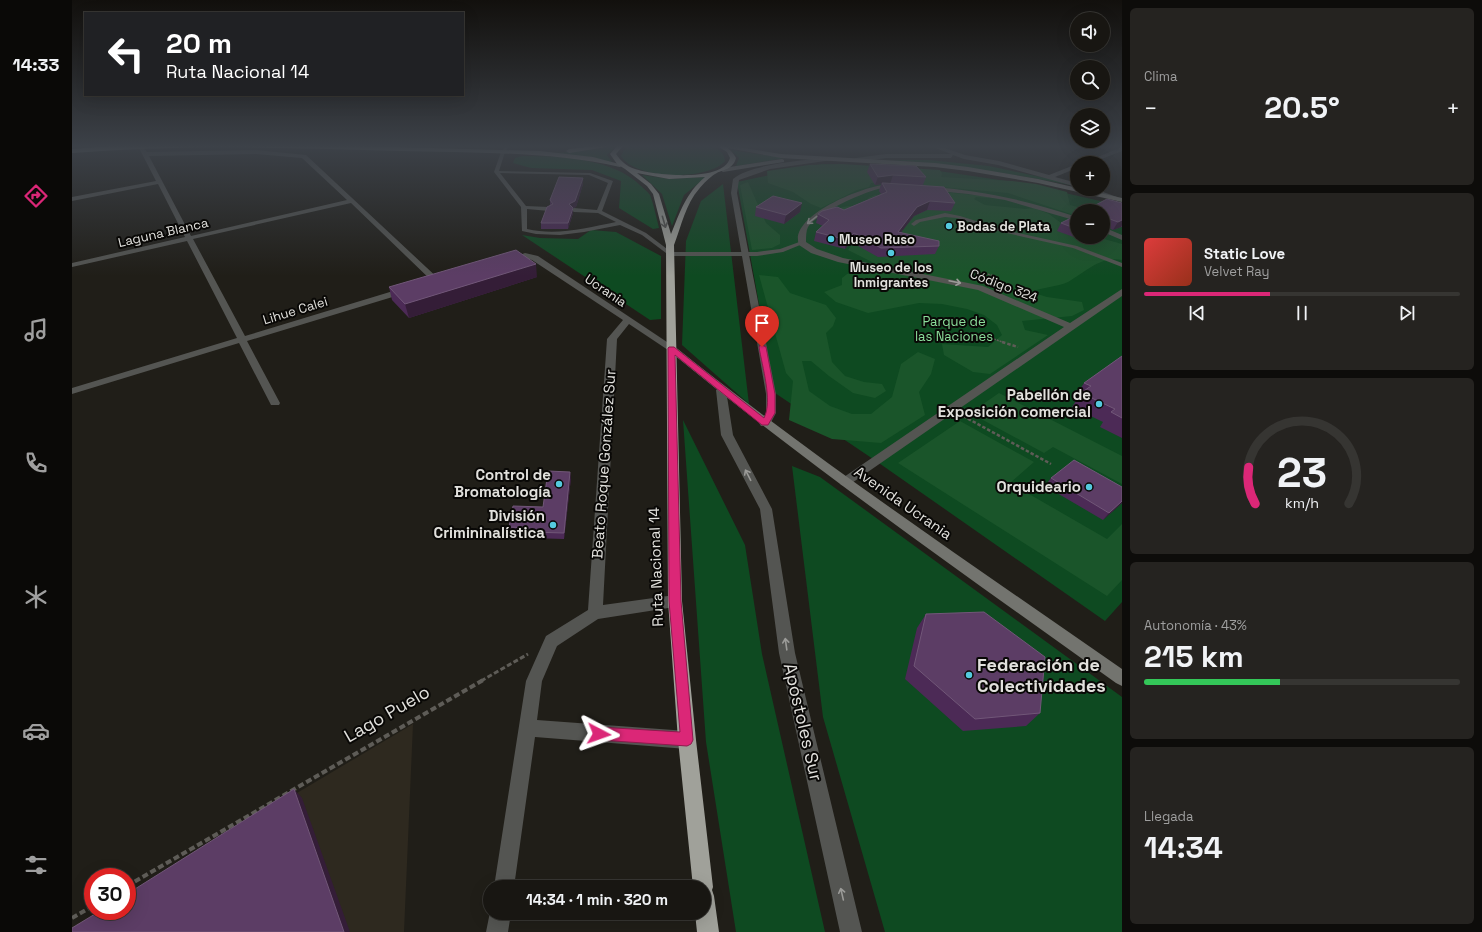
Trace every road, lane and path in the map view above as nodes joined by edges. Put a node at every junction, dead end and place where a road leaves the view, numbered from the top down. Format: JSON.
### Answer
{"nodes":[{"id":1,"x":126,"y":188,"type":"edge"},
{"id":2,"x":163,"y":188,"type":"edge"},
{"id":3,"x":339,"y":188,"type":"edge"},
{"id":4,"x":509,"y":188,"type":"edge"},
{"id":5,"x":608,"y":188,"type":"edge"},
{"id":6,"x":652,"y":188,"type":"edge"},
{"id":7,"x":696,"y":188,"type":"edge"},
{"id":8,"x":735,"y":188,"type":"edge"},
{"id":9,"x":876,"y":188,"type":"edge"},
{"id":10,"x":1076,"y":188,"type":"edge"},
{"id":11,"x":924,"y":189,"type":"edge"},
{"id":12,"x":1110,"y":196,"type":"edge"},
{"id":13,"x":1114,"y":197,"type":"junction"},
{"id":14,"x":72,"y":199,"type":"edge"},
{"id":15,"x":1122,"y":200,"type":"edge"},
{"id":16,"x":352,"y":201,"type":"junction"},
{"id":17,"x":524,"y":207,"type":"junction"},
{"id":18,"x":549,"y":209,"type":"edge"},
{"id":19,"x":574,"y":210,"type":"edge"},
{"id":20,"x":599,"y":212,"type":"junction"},
{"id":21,"x":1070,"y":218,"type":"edge"},
{"id":22,"x":620,"y":223,"type":"junction"},
{"id":23,"x":914,"y":224,"type":"edge"},
{"id":24,"x":1110,"y":232,"type":"edge"},
{"id":25,"x":189,"y":238,"type":"junction"},
{"id":26,"x":1122,"y":238,"type":"edge"},
{"id":27,"x":802,"y":243,"type":"junction"},
{"id":28,"x":670,"y":250,"type":"junction"},
{"id":29,"x":745,"y":254,"type":"junction"},
{"id":30,"x":503,"y":262,"type":"edge"},
{"id":31,"x":72,"y":265,"type":"edge"},
{"id":32,"x":1122,"y":265,"type":"edge"},
{"id":33,"x":437,"y":281,"type":"edge"},
{"id":34,"x":414,"y":288,"type":"edge"},
{"id":35,"x":1122,"y":292,"type":"edge"},
{"id":36,"x":628,"y":320,"type":"junction"},
{"id":37,"x":1071,"y":327,"type":"junction"},
{"id":38,"x":994,"y":339,"type":"dead end"},
{"id":39,"x":242,"y":340,"type":"junction"},
{"id":40,"x":672,"y":348,"type":"junction"},
{"id":41,"x":1033,"y":353,"type":"junction"},
{"id":42,"x":721,"y":390,"type":"junction"},
{"id":43,"x":72,"y":391,"type":"edge"},
{"id":44,"x":275,"y":403,"type":"dead end"},
{"id":45,"x":950,"y":409,"type":"junction"},
{"id":46,"x":765,"y":423,"type":"junction"},
{"id":47,"x":1051,"y":464,"type":"dead end"},
{"id":48,"x":845,"y":482,"type":"junction"},
{"id":49,"x":675,"y":601,"type":"junction"},
{"id":50,"x":595,"y":613,"type":"junction"},
{"id":51,"x":551,"y":640,"type":"junction"},
{"id":52,"x":1122,"y":678,"type":"edge"},
{"id":53,"x":526,"y":728,"type":"junction"},
{"id":54,"x":687,"y":740,"type":"junction"},
{"id":55,"x":505,"y":880,"type":"edge"},
{"id":56,"x":702,"y":880,"type":"edge"},
{"id":57,"x":136,"y":881,"type":"edge"},
{"id":58,"x":84,"y":911,"type":"edge"},
{"id":59,"x":72,"y":918,"type":"edge"},
{"id":60,"x":499,"y":920,"type":"edge"},
{"id":61,"x":707,"y":920,"type":"edge"},
{"id":62,"x":498,"y":932,"type":"edge"},
{"id":63,"x":708,"y":932,"type":"edge"},
{"id":64,"x":851,"y":932,"type":"edge"}],
"edges":[{"from":1,"to":14,"type":"street"},
{"from":2,"to":25,"type":"street"},
{"from":3,"to":16,"type":"street"},
{"from":4,"to":17,"type":"lane"},
{"from":5,"to":20,"type":"lane"},
{"from":6,"to":28,"type":"highway","name":"Ruta Nacional 14","one_way":true},
{"from":7,"to":28,"type":"highway","name":"Ruta Nacional 14"},
{"from":8,"to":29,"type":"street"},
{"from":9,"to":27,"type":"street","one_way":true},
{"from":10,"to":13,"type":"main road"},
{"from":11,"to":21,"type":"street"},
{"from":12,"to":13,"type":"street"},
{"from":13,"to":15,"type":"main road"},
{"from":16,"to":25,"type":"street","name":"Laguna Blanca"},
{"from":16,"to":33,"type":"street"},
{"from":17,"to":18,"type":"lane"},
{"from":17,"to":22,"type":"lane"},
{"from":19,"to":20,"type":"lane"},
{"from":20,"to":22,"type":"lane"},
{"from":22,"to":28,"type":"lane"},
{"from":23,"to":32,"type":"lane"},
{"from":24,"to":26,"type":"street"},
{"from":25,"to":31,"type":"street","name":"Laguna Blanca"},
{"from":25,"to":39,"type":"street"},
{"from":27,"to":29,"type":"lane"},
{"from":27,"to":37,"type":"street","name":"Código 324","one_way":true},
{"from":28,"to":29,"type":"lane"},
{"from":28,"to":40,"type":"highway","name":"Ruta Nacional 14"},
{"from":29,"to":46,"type":"street"},
{"from":30,"to":36,"type":"street","name":"Ucrania"},
{"from":34,"to":39,"type":"street","name":"Lihue Calei"},
{"from":35,"to":37,"type":"street"},
{"from":36,"to":40,"type":"street","name":"Ucrania"},
{"from":36,"to":50,"type":"street","name":"Beato Roque González Sur"},
{"from":37,"to":41,"type":"street"},
{"from":38,"to":41,"type":"path"},
{"from":39,"to":43,"type":"street","name":"Lihue Calei"},
{"from":39,"to":44,"type":"street"},
{"from":40,"to":42,"type":"main road","name":"Avenida Ucrania"},
{"from":40,"to":49,"type":"highway","name":"Ruta Nacional 14"},
{"from":41,"to":45,"type":"street"},
{"from":42,"to":46,"type":"main road","name":"Avenida Ucrania"},
{"from":64,"to":42,"type":"street","name":"Apóstoles Sur","one_way":true},
{"from":45,"to":47,"type":"path"},
{"from":45,"to":48,"type":"street"},
{"from":46,"to":48,"type":"main road","name":"Avenida Ucrania"},
{"from":48,"to":52,"type":"main road","name":"Avenida Ucrania"},
{"from":49,"to":50,"type":"street"},
{"from":49,"to":54,"type":"highway","name":"Ruta Nacional 14"},
{"from":50,"to":51,"type":"street"},
{"from":51,"to":53,"type":"street"},
{"from":51,"to":57,"type":"path","name":"Lago Puelo"},
{"from":53,"to":54,"type":"street"},
{"from":53,"to":55,"type":"street"},
{"from":54,"to":56,"type":"highway","name":"Ruta Nacional 14"},
{"from":58,"to":59,"type":"path"},
{"from":60,"to":62,"type":"street"},
{"from":61,"to":63,"type":"highway"}]}
